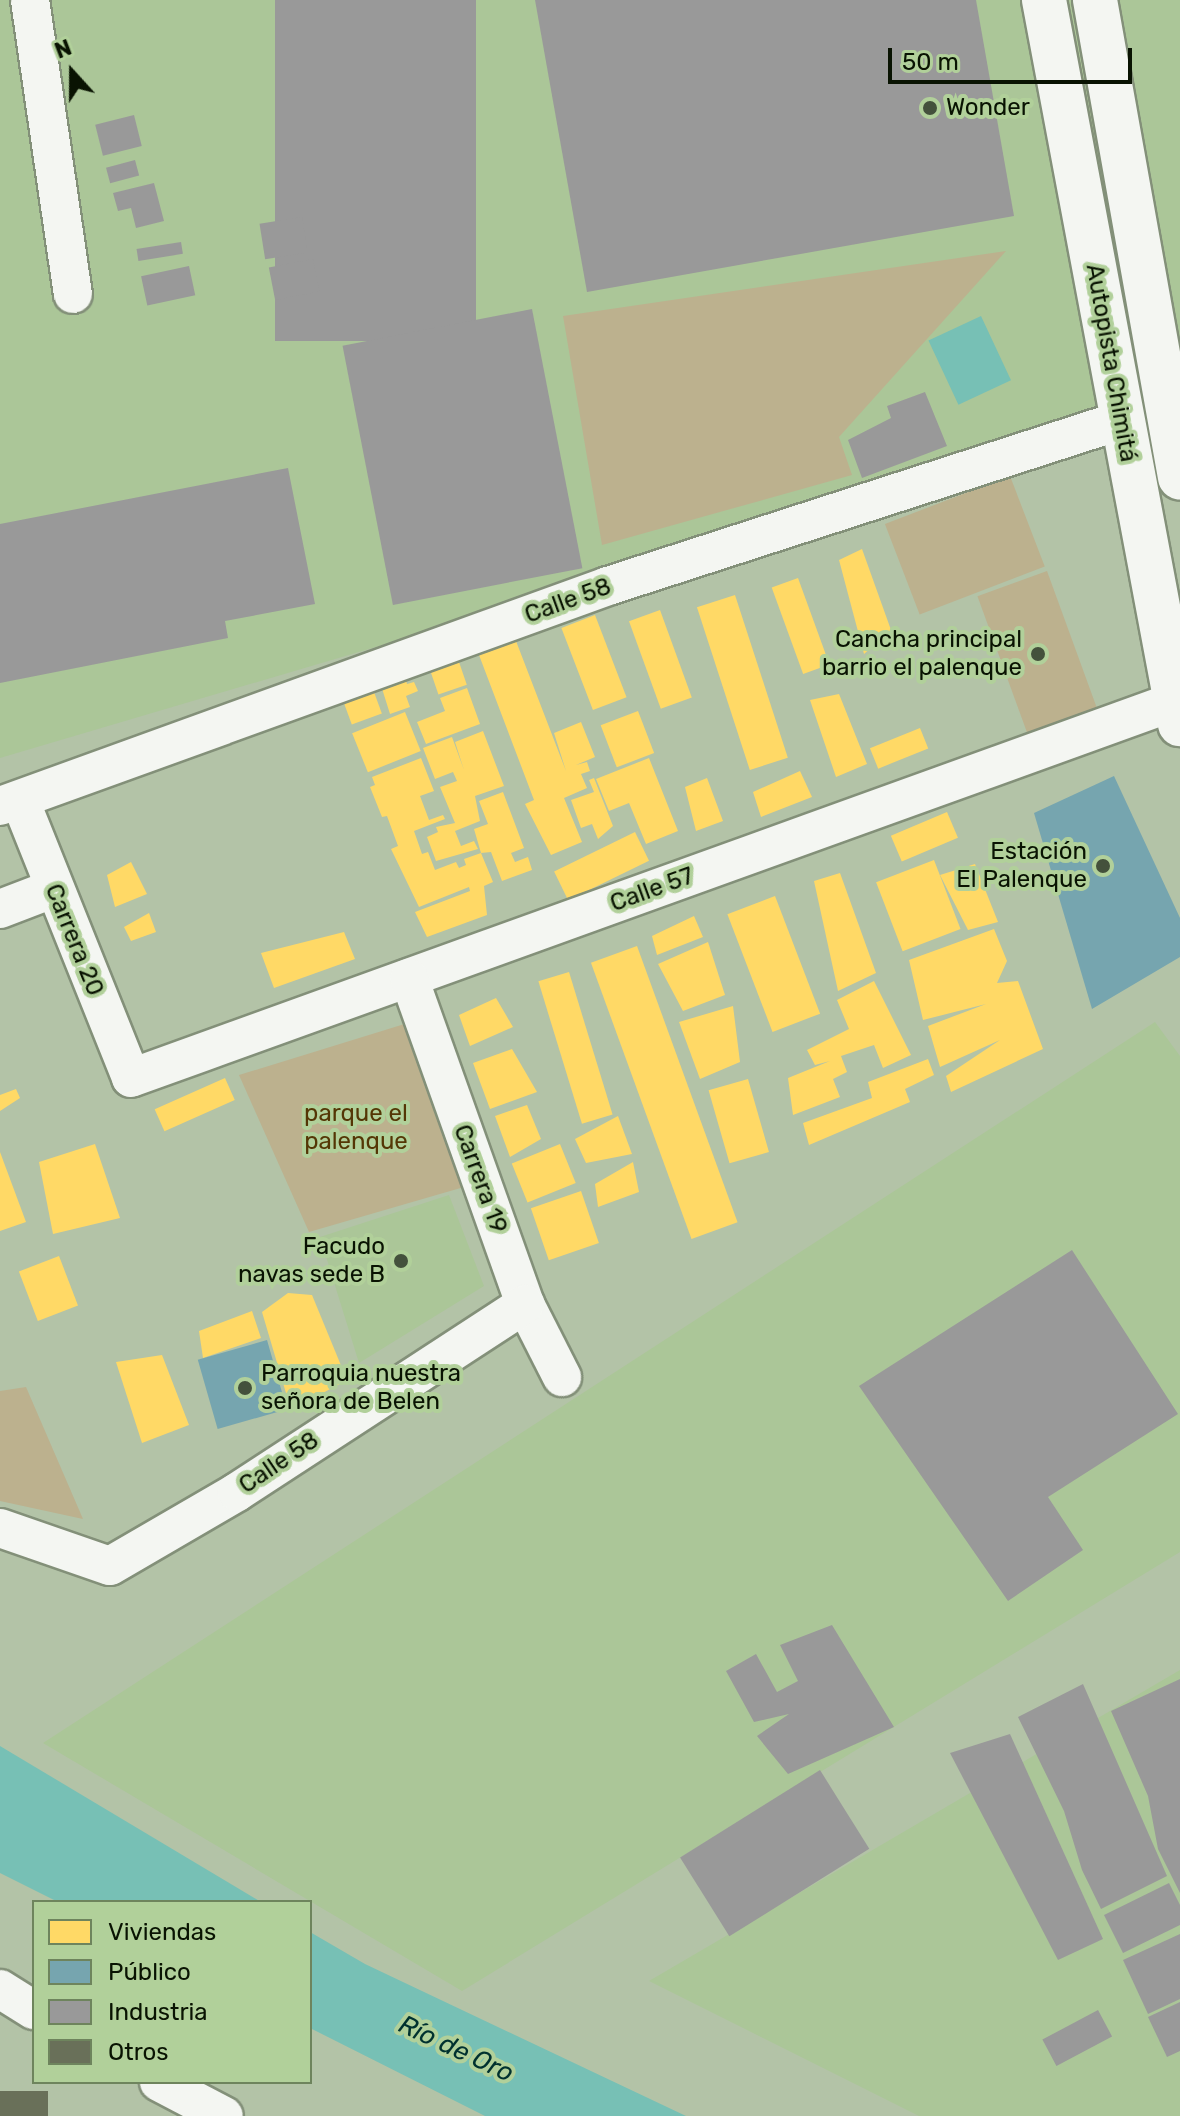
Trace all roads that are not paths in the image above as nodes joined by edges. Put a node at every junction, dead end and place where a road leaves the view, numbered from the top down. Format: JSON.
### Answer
{"nodes":[{"id":1,"x":30,"y":0,"type":"edge"},
{"id":2,"x":1044,"y":0,"type":"edge"},
{"id":3,"x":1095,"y":0,"type":"edge"},
{"id":4,"x":73,"y":294,"type":"dead end"},
{"id":5,"x":1122,"y":420,"type":"junction"},
{"id":6,"x":1180,"y":478,"type":"edge"},
{"id":7,"x":1177,"y":713,"type":"edge"},
{"id":8,"x":10,"y":803,"type":"edge"},
{"id":9,"x":52,"y":889,"type":"junction"},
{"id":10,"x":0,"y":909,"type":"edge"},
{"id":11,"x":409,"y":978,"type":"junction"},
{"id":12,"x":131,"y":1078,"type":"joint"},
{"id":13,"x":525,"y":1304,"type":"junction"},
{"id":14,"x":562,"y":1377,"type":"dead end"},
{"id":15,"x":0,"y":1528,"type":"edge"},
{"id":16,"x":0,"y":1989,"type":"edge"},
{"id":17,"x":32,"y":2009,"type":"edge"},
{"id":18,"x":163,"y":2084,"type":"edge"},
{"id":19,"x":224,"y":2116,"type":"edge"}],
"edges":[{"from":1,"to":4,"type":"street"},
{"from":2,"to":5,"type":"highway","name":"Autopista Chimitá"},
{"from":3,"to":6,"type":"highway","name":"Autopista Chimitá"},
{"from":5,"to":7,"type":"highway","name":"Autopista Chimitá"},
{"from":5,"to":8,"type":"street","name":"Calle 58"},
{"from":7,"to":11,"type":"street","name":"Calle 57"},
{"from":8,"to":9,"type":"street","name":"Carrera 20"},
{"from":9,"to":10,"type":"street"},
{"from":9,"to":12,"type":"street","name":"Carrera 20"},
{"from":11,"to":12,"type":"street","name":"Calle 57"},
{"from":11,"to":13,"type":"street","name":"Carrera 19"},
{"from":13,"to":14,"type":"street","name":"Carrera 19"},
{"from":13,"to":15,"type":"street","name":"Calle 58"},
{"from":16,"to":17,"type":"street"},
{"from":18,"to":19,"type":"street"}]}
